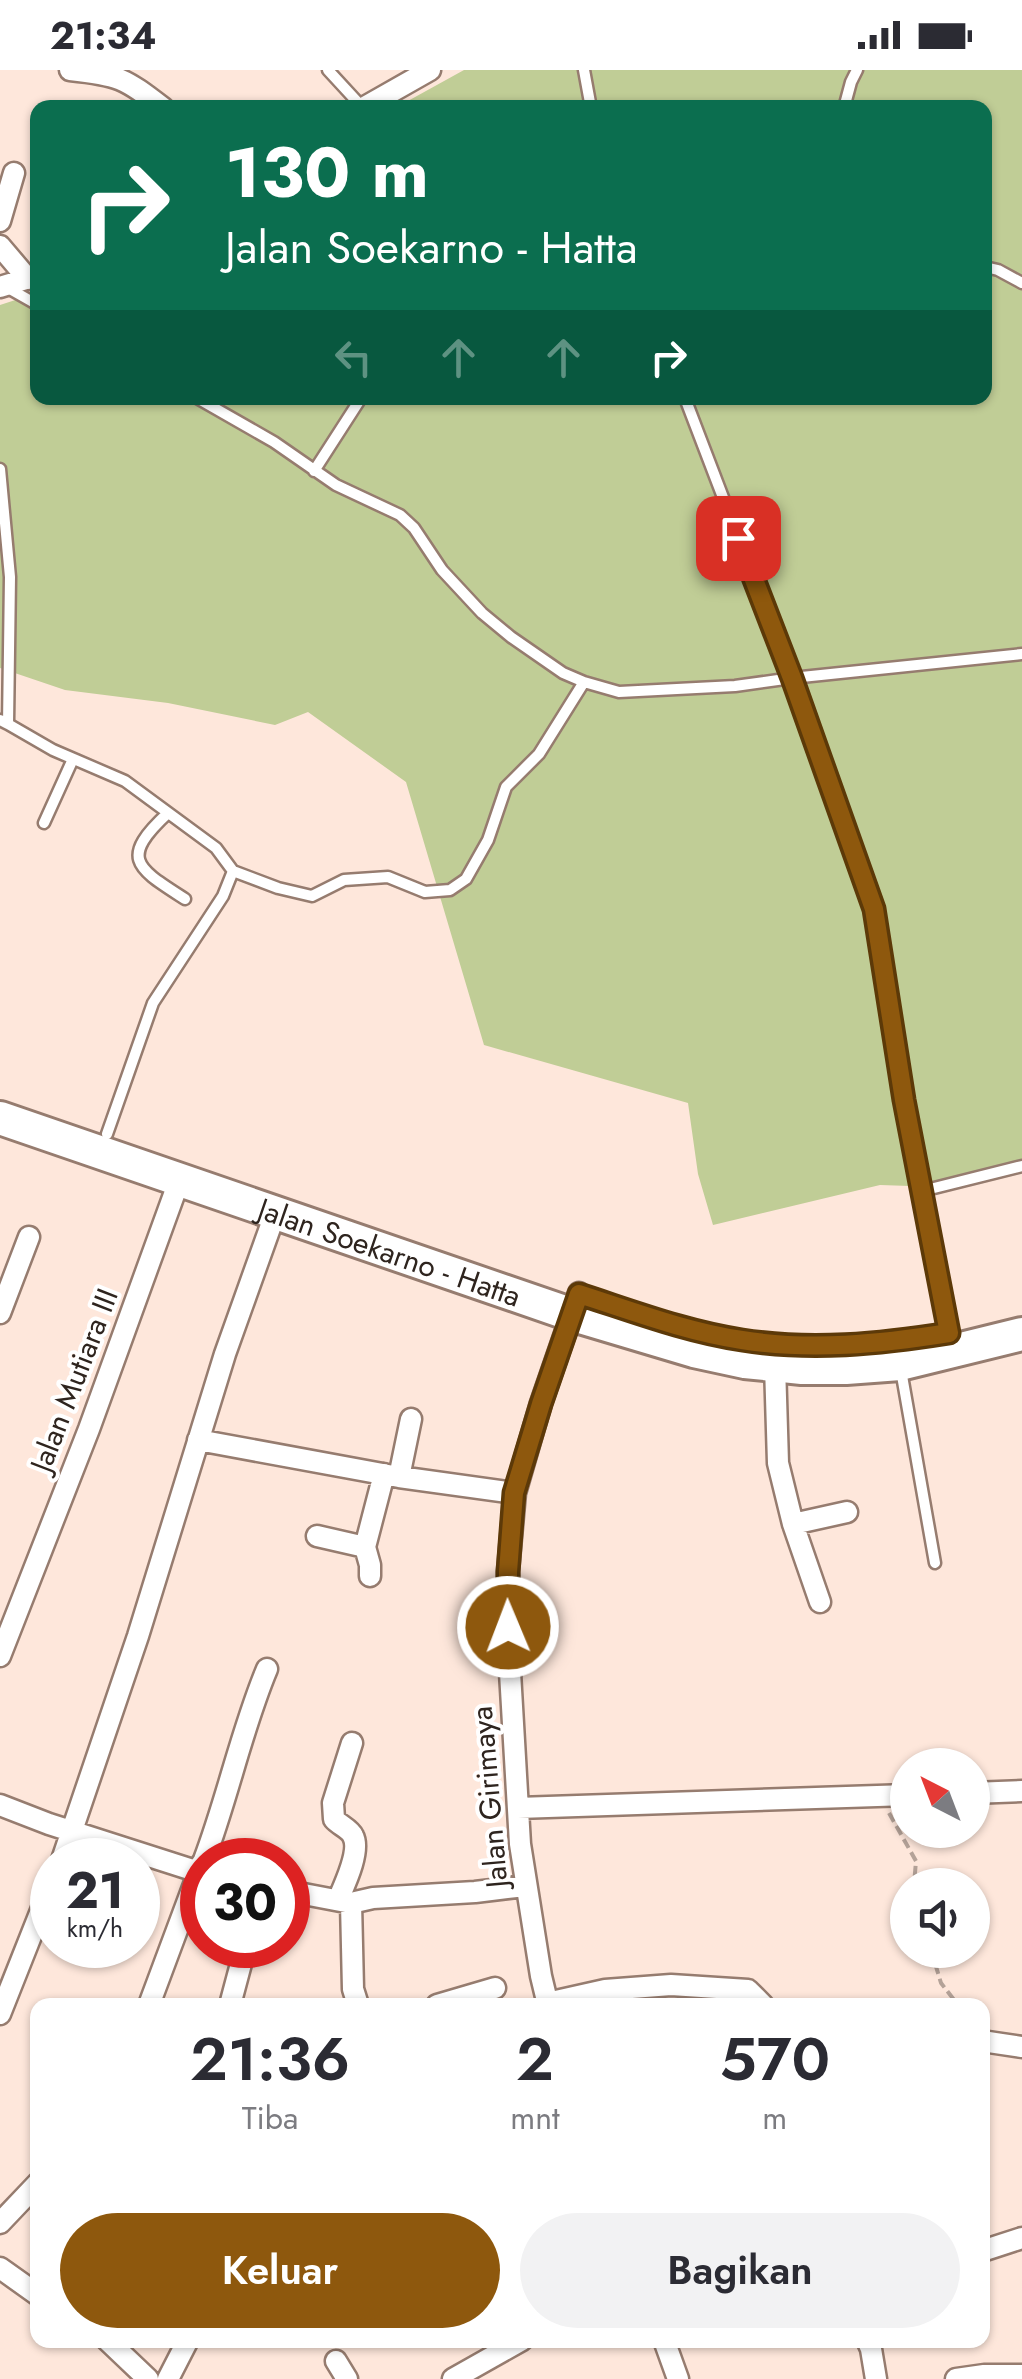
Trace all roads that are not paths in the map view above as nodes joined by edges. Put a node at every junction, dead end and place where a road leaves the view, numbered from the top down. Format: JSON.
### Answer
{"nodes":[{"id":1,"x":70,"y":70,"type":"edge"},
{"id":2,"x":328,"y":70,"type":"edge"},
{"id":3,"x":430,"y":70,"type":"edge"},
{"id":4,"x":584,"y":70,"type":"edge"},
{"id":5,"x":858,"y":70,"type":"edge"},
{"id":6,"x":153,"y":100,"type":"edge"},
{"id":7,"x":356,"y":100,"type":"edge"},
{"id":8,"x":377,"y":100,"type":"edge"},
{"id":9,"x":589,"y":100,"type":"edge"},
{"id":10,"x":846,"y":100,"type":"edge"},
{"id":11,"x":14,"y":173,"type":"dead end"},
{"id":12,"x":0,"y":221,"type":"edge"},
{"id":13,"x":0,"y":246,"type":"edge"},
{"id":14,"x":992,"y":268,"type":"edge"},
{"id":15,"x":30,"y":275,"type":"edge"},
{"id":16,"x":30,"y":279,"type":"edge"},
{"id":17,"x":1022,"y":284,"type":"edge"},
{"id":18,"x":2,"y":286,"type":"edge"},
{"id":19,"x":30,"y":301,"type":"edge"},
{"id":20,"x":209,"y":405,"type":"edge"},
{"id":21,"x":356,"y":405,"type":"edge"},
{"id":22,"x":688,"y":405,"type":"edge"},
{"id":23,"x":0,"y":469,"type":"edge"},
{"id":24,"x":314,"y":471,"type":"junction"},
{"id":25,"x":1022,"y":654,"type":"edge"},
{"id":26,"x":792,"y":678,"type":"junction"},
{"id":27,"x":584,"y":682,"type":"junction"},
{"id":28,"x":4,"y":722,"type":"edge"},
{"id":29,"x":74,"y":759,"type":"junction"},
{"id":30,"x":168,"y":813,"type":"junction"},
{"id":31,"x":44,"y":823,"type":"dead end"},
{"id":32,"x":232,"y":871,"type":"junction"},
{"id":33,"x":185,"y":899,"type":"dead end"},
{"id":34,"x":0,"y":1096,"type":"edge"},
{"id":35,"x":0,"y":1118,"type":"edge"},
{"id":36,"x":108,"y":1134,"type":"junction"},
{"id":37,"x":1022,"y":1166,"type":"edge"},
{"id":38,"x":180,"y":1181,"type":"junction"},
{"id":39,"x":922,"y":1191,"type":"junction"},
{"id":40,"x":275,"y":1214,"type":"junction"},
{"id":41,"x":29,"y":1238,"type":"dead end"},
{"id":42,"x":575,"y":1304,"type":"junction"},
{"id":43,"x":0,"y":1313,"type":"edge"},
{"id":44,"x":1022,"y":1315,"type":"edge"},
{"id":45,"x":949,"y":1333,"type":"junction"},
{"id":46,"x":1022,"y":1334,"type":"edge"},
{"id":47,"x":900,"y":1364,"type":"junction"},
{"id":48,"x":775,"y":1365,"type":"junction"},
{"id":49,"x":411,"y":1418,"type":"dead end"},
{"id":50,"x":198,"y":1440,"type":"junction"},
{"id":51,"x":392,"y":1475,"type":"junction"},
{"id":52,"x":514,"y":1493,"type":"junction"},
{"id":53,"x":848,"y":1512,"type":"dead end"},
{"id":54,"x":793,"y":1524,"type":"junction"},
{"id":55,"x":316,"y":1536,"type":"dead end"},
{"id":56,"x":366,"y":1547,"type":"junction"},
{"id":57,"x":935,"y":1562,"type":"dead end"},
{"id":58,"x":370,"y":1576,"type":"dead end"},
{"id":59,"x":820,"y":1602,"type":"dead end"},
{"id":60,"x":0,"y":1656,"type":"edge"},
{"id":61,"x":267,"y":1669,"type":"dead end"},
{"id":62,"x":352,"y":1743,"type":"dead end"},
{"id":63,"x":1022,"y":1791,"type":"edge"},
{"id":64,"x":990,"y":1792,"type":"edge"},
{"id":65,"x":890,"y":1796,"type":"edge"},
{"id":66,"x":0,"y":1805,"type":"edge"},
{"id":67,"x":518,"y":1808,"type":"junction"},
{"id":68,"x":73,"y":1832,"type":"junction"},
{"id":69,"x":71,"y":1838,"type":"edge"},
{"id":70,"x":212,"y":1838,"type":"edge"},
{"id":71,"x":180,"y":1861,"type":"edge"},
{"id":72,"x":525,"y":1886,"type":"junction"},
{"id":73,"x":310,"y":1895,"type":"edge"},
{"id":74,"x":344,"y":1902,"type":"junction"},
{"id":75,"x":180,"y":1924,"type":"edge"},
{"id":76,"x":30,"y":1938,"type":"edge"},
{"id":77,"x":240,"y":1968,"type":"edge"},
{"id":78,"x":496,"y":1988,"type":"dead end"},
{"id":79,"x":152,"y":1998,"type":"edge"},
{"id":80,"x":232,"y":1998,"type":"edge"},
{"id":81,"x":356,"y":1998,"type":"edge"},
{"id":82,"x":461,"y":1998,"type":"edge"},
{"id":83,"x":546,"y":1998,"type":"edge"},
{"id":84,"x":572,"y":1998,"type":"edge"},
{"id":85,"x":756,"y":1998,"type":"edge"},
{"id":86,"x":0,"y":2014,"type":"edge"},
{"id":87,"x":990,"y":2042,"type":"edge"},
{"id":88,"x":1022,"y":2047,"type":"edge"},
{"id":89,"x":30,"y":2191,"type":"edge"},
{"id":90,"x":0,"y":2223,"type":"edge"},
{"id":91,"x":1022,"y":2238,"type":"edge"},
{"id":92,"x":990,"y":2248,"type":"edge"},
{"id":93,"x":0,"y":2268,"type":"edge"},
{"id":94,"x":30,"y":2289,"type":"edge"},
{"id":95,"x":115,"y":2348,"type":"edge"},
{"id":96,"x":184,"y":2348,"type":"edge"},
{"id":97,"x":508,"y":2348,"type":"edge"},
{"id":98,"x":667,"y":2348,"type":"edge"},
{"id":99,"x":871,"y":2348,"type":"edge"},
{"id":100,"x":1022,"y":2376,"type":"edge"},
{"id":101,"x":985,"y":2377,"type":"edge"},
{"id":102,"x":148,"y":2379,"type":"edge"},
{"id":103,"x":168,"y":2379,"type":"edge"},
{"id":104,"x":453,"y":2379,"type":"edge"},
{"id":105,"x":678,"y":2379,"type":"edge"},
{"id":106,"x":876,"y":2379,"type":"edge"},
{"id":107,"x":956,"y":2379,"type":"edge"}],
"edges":[{"from":1,"to":6,"type":"street"},
{"from":2,"to":7,"type":"lane"},
{"from":3,"to":8,"type":"street"},
{"from":4,"to":9,"type":"lane"},
{"from":5,"to":10,"type":"lane"},
{"from":11,"to":12,"type":"street"},
{"from":13,"to":15,"type":"street"},
{"from":14,"to":17,"type":"lane"},
{"from":16,"to":18,"type":"street"},
{"from":18,"to":19,"type":"lane"},
{"from":20,"to":24,"type":"lane"},
{"from":21,"to":24,"type":"lane"},
{"from":22,"to":26,"type":"lane"},
{"from":23,"to":28,"type":"lane"},
{"from":24,"to":27,"type":"lane"},
{"from":25,"to":26,"type":"lane"},
{"from":26,"to":27,"type":"lane"},
{"from":26,"to":39,"type":"lane"},
{"from":27,"to":32,"type":"lane"},
{"from":28,"to":29,"type":"lane"},
{"from":29,"to":30,"type":"lane"},
{"from":29,"to":31,"type":"lane"},
{"from":30,"to":32,"type":"lane"},
{"from":30,"to":33,"type":"lane"},
{"from":32,"to":36,"type":"lane"},
{"from":34,"to":36,"type":"highway","name":"Jalan Soekarno - Hatta"},
{"from":35,"to":38,"type":"highway","name":"Jalan Soekarno - Hatta"},
{"from":36,"to":42,"type":"highway","name":"Jalan Soekarno - Hatta"},
{"from":37,"to":39,"type":"lane"},
{"from":38,"to":40,"type":"highway","name":"Jalan Soekarno - Hatta"},
{"from":38,"to":60,"type":"street","name":"Jalan Mutiara III"},
{"from":39,"to":45,"type":"lane"},
{"from":40,"to":42,"type":"highway","name":"Jalan Soekarno - Hatta"},
{"from":40,"to":50,"type":"street"},
{"from":41,"to":43,"type":"street"},
{"from":42,"to":45,"type":"highway","name":"Jalan Soekarno - Hatta"},
{"from":42,"to":48,"type":"highway","name":"Jalan Soekarno - Hatta"},
{"from":42,"to":52,"type":"street","name":"Jalan Girimaya"},
{"from":44,"to":45,"type":"highway","name":"Jalan Soekarno - Hatta"},
{"from":46,"to":47,"type":"highway","name":"Jalan Soekarno - Hatta"},
{"from":47,"to":48,"type":"highway","name":"Jalan Soekarno - Hatta"},
{"from":47,"to":57,"type":"lane"},
{"from":48,"to":54,"type":"street"},
{"from":49,"to":51,"type":"street"},
{"from":50,"to":51,"type":"street"},
{"from":50,"to":68,"type":"street"},
{"from":51,"to":52,"type":"street"},
{"from":51,"to":56,"type":"street"},
{"from":52,"to":67,"type":"street","name":"Jalan Girimaya"},
{"from":53,"to":54,"type":"street"},
{"from":54,"to":59,"type":"street"},
{"from":55,"to":56,"type":"street"},
{"from":56,"to":58,"type":"street"},
{"from":61,"to":70,"type":"street"},
{"from":62,"to":74,"type":"street"},
{"from":63,"to":64,"type":"street"},
{"from":65,"to":67,"type":"street"},
{"from":66,"to":68,"type":"street"},
{"from":67,"to":72,"type":"street","name":"Jalan Girimaya"},
{"from":68,"to":69,"type":"street"},
{"from":68,"to":71,"type":"street"},
{"from":72,"to":74,"type":"street"},
{"from":72,"to":83,"type":"street","name":"Jalan Girimaya"},
{"from":73,"to":74,"type":"street"},
{"from":74,"to":81,"type":"street"},
{"from":75,"to":79,"type":"street"},
{"from":76,"to":86,"type":"street"},
{"from":77,"to":80,"type":"street"},
{"from":78,"to":82,"type":"street"},
{"from":84,"to":85,"type":"street"},
{"from":87,"to":88,"type":"street"},
{"from":89,"to":90,"type":"street"},
{"from":91,"to":92,"type":"street"},
{"from":93,"to":94,"type":"street"},
{"from":95,"to":102,"type":"street"},
{"from":96,"to":103,"type":"street"},
{"from":97,"to":104,"type":"street"},
{"from":98,"to":105,"type":"street"},
{"from":99,"to":106,"type":"street"},
{"from":100,"to":101,"type":"street"},
{"from":101,"to":107,"type":"street"}]}
